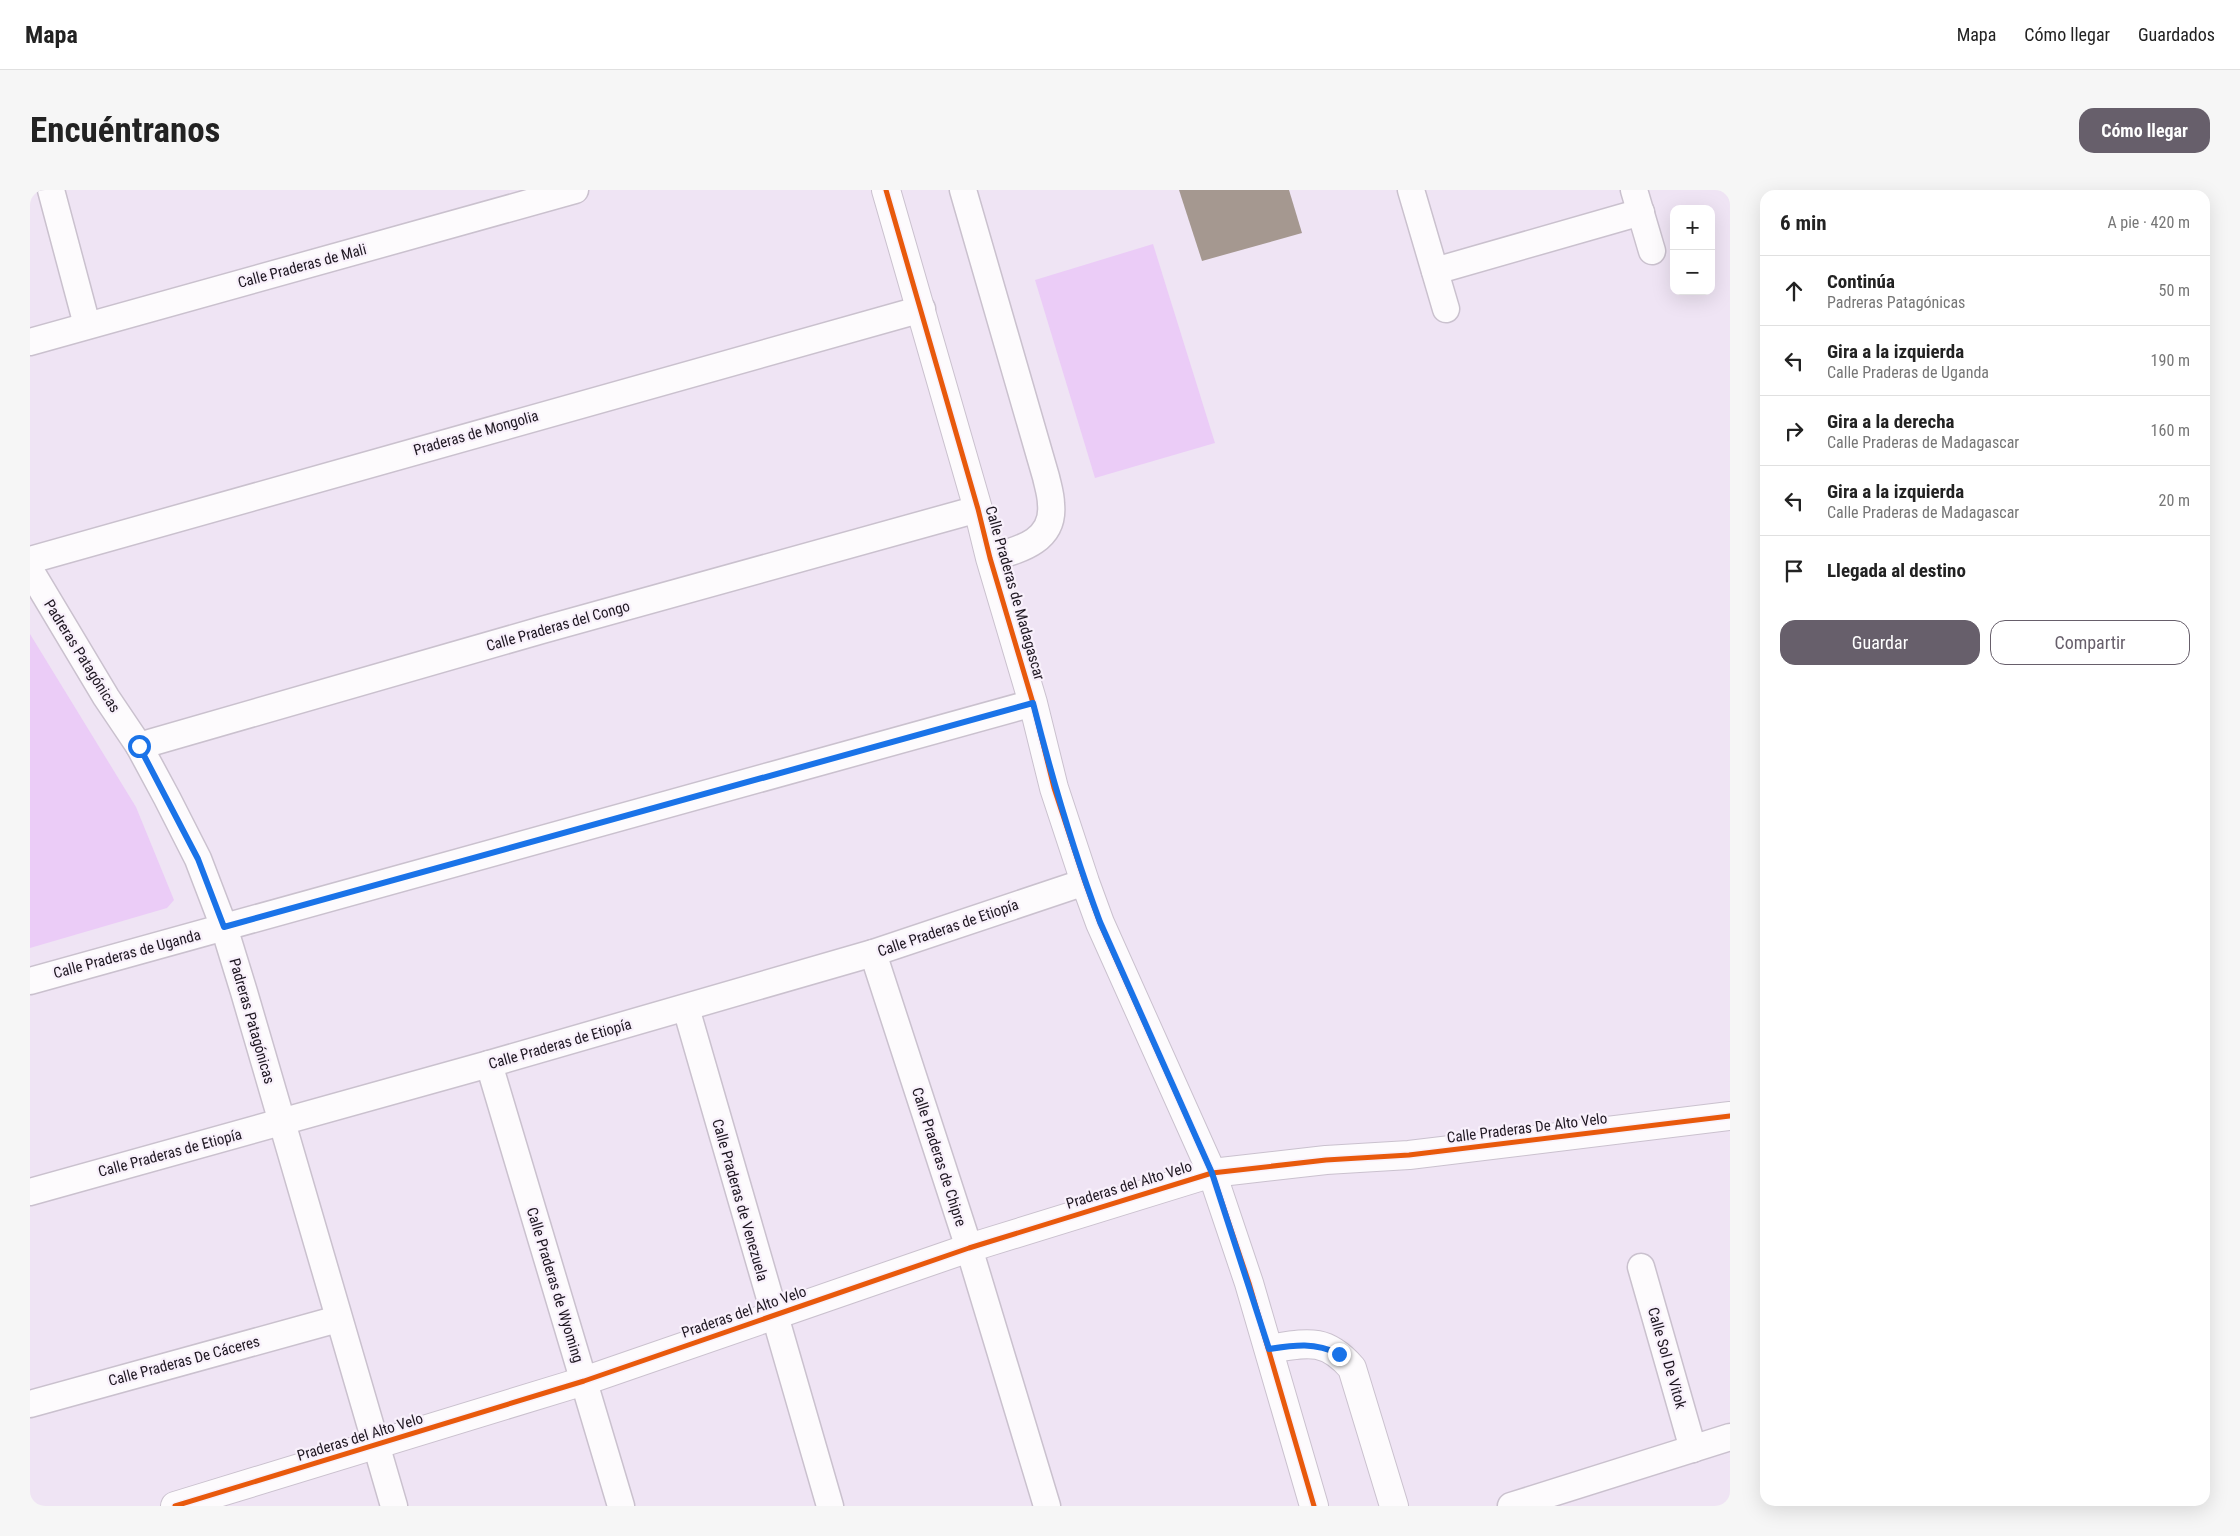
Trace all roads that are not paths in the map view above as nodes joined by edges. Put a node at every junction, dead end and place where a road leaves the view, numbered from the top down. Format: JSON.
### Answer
{"nodes":[{"id":1,"x":51,"y":190,"type":"edge"},
{"id":2,"x":575,"y":190,"type":"edge"},
{"id":3,"x":886,"y":190,"type":"edge"},
{"id":4,"x":963,"y":190,"type":"edge"},
{"id":5,"x":1411,"y":190,"type":"edge"},
{"id":6,"x":1637,"y":201,"type":"edge"},
{"id":7,"x":1652,"y":251,"type":"dead end"},
{"id":8,"x":1435,"y":271,"type":"junction"},
{"id":9,"x":922,"y":309,"type":"junction"},
{"id":10,"x":1446,"y":309,"type":"dead end"},
{"id":11,"x":87,"y":325,"type":"junction"},
{"id":12,"x":30,"y":342,"type":"edge"},
{"id":13,"x":978,"y":509,"type":"junction"},
{"id":14,"x":990,"y":558,"type":"junction"},
{"id":15,"x":30,"y":560,"type":"edge"},
{"id":16,"x":30,"y":570,"type":"edge"},
{"id":17,"x":1033,"y":703,"type":"junction"},
{"id":18,"x":139,"y":746,"type":"junction"},
{"id":19,"x":1085,"y":882,"type":"junction"},
{"id":20,"x":224,"y":927,"type":"junction"},
{"id":21,"x":873,"y":953,"type":"junction"},
{"id":22,"x":30,"y":981,"type":"edge"},
{"id":23,"x":686,"y":1008,"type":"junction"},
{"id":24,"x":489,"y":1064,"type":"junction"},
{"id":25,"x":1730,"y":1116,"type":"edge"},
{"id":26,"x":281,"y":1122,"type":"junction"},
{"id":27,"x":1326,"y":1160,"type":"joint"},
{"id":28,"x":1212,"y":1173,"type":"junction"},
{"id":29,"x":30,"y":1192,"type":"edge"},
{"id":30,"x":968,"y":1248,"type":"junction"},
{"id":31,"x":1641,"y":1267,"type":"dead end"},
{"id":32,"x":773,"y":1315,"type":"junction"},
{"id":33,"x":338,"y":1319,"type":"junction"},
{"id":34,"x":1269,"y":1349,"type":"junction"},
{"id":35,"x":584,"y":1381,"type":"junction"},
{"id":36,"x":30,"y":1404,"type":"edge"},
{"id":37,"x":1730,"y":1437,"type":"edge"},
{"id":38,"x":375,"y":1446,"type":"junction"},
{"id":39,"x":1693,"y":1449,"type":"junction"},
{"id":40,"x":176,"y":1506,"type":"edge"},
{"id":41,"x":394,"y":1506,"type":"edge"},
{"id":42,"x":621,"y":1506,"type":"edge"},
{"id":43,"x":830,"y":1506,"type":"edge"},
{"id":44,"x":1046,"y":1506,"type":"edge"},
{"id":45,"x":1314,"y":1506,"type":"edge"},
{"id":46,"x":1394,"y":1506,"type":"edge"},
{"id":47,"x":1510,"y":1506,"type":"edge"}],
"edges":[{"from":1,"to":11,"type":"street"},
{"from":2,"to":11,"type":"street","name":"Calle Praderas de Mali"},
{"from":3,"to":9,"type":"street","name":"Calle Praderas de Madagascar"},
{"from":4,"to":14,"type":"street"},
{"from":5,"to":8,"type":"street"},
{"from":6,"to":7,"type":"street"},
{"from":6,"to":8,"type":"street"},
{"from":8,"to":10,"type":"street"},
{"from":9,"to":13,"type":"street","name":"Calle Praderas de Madagascar"},
{"from":9,"to":15,"type":"street","name":"Praderas de Mongolia"},
{"from":11,"to":12,"type":"street","name":"Calle Praderas de Mali"},
{"from":13,"to":14,"type":"street","name":"Calle Praderas de Madagascar"},
{"from":13,"to":18,"type":"street","name":"Calle Praderas del Congo"},
{"from":14,"to":17,"type":"street","name":"Calle Praderas de Madagascar"},
{"from":16,"to":18,"type":"street","name":"Padreras Patagónicas"},
{"from":17,"to":19,"type":"street","name":"Calle Praderas de Madagascar"},
{"from":17,"to":20,"type":"street","name":"Calle Praderas de Uganda"},
{"from":18,"to":20,"type":"street","name":"Padreras Patagónicas"},
{"from":19,"to":21,"type":"street","name":"Calle Praderas de Etiopía"},
{"from":19,"to":28,"type":"street","name":"Calle Praderas de Madagascar"},
{"from":20,"to":22,"type":"street","name":"Calle Praderas de Uganda"},
{"from":20,"to":26,"type":"street","name":"Padreras Patagónicas"},
{"from":21,"to":23,"type":"street","name":"Calle Praderas de Etiopía"},
{"from":21,"to":30,"type":"street","name":"Calle Praderas de Chipre"},
{"from":23,"to":24,"type":"street","name":"Calle Praderas de Etiopía"},
{"from":23,"to":32,"type":"street","name":"Calle Praderas de Venezuela"},
{"from":24,"to":26,"type":"street","name":"Calle Praderas de Etiopía"},
{"from":24,"to":35,"type":"street","name":"Calle Praderas de Wyoming"},
{"from":25,"to":27,"type":"street","name":"Calle Praderas De Alto Velo"},
{"from":26,"to":29,"type":"street","name":"Calle Praderas de Etiopía"},
{"from":26,"to":33,"type":"street","name":"Padreras Patagónicas"},
{"from":27,"to":28,"type":"street","name":"Praderas del Alto Velo"},
{"from":28,"to":30,"type":"street","name":"Praderas del Alto Velo"},
{"from":28,"to":34,"type":"street","name":"Calle Praderas de Madagascar"},
{"from":30,"to":32,"type":"street","name":"Praderas del Alto Velo"},
{"from":30,"to":44,"type":"street","name":"Calle Praderas de Chipre"},
{"from":31,"to":39,"type":"street","name":"Calle Sol De Vitok"},
{"from":32,"to":35,"type":"street","name":"Praderas del Alto Velo"},
{"from":32,"to":43,"type":"street","name":"Calle Praderas de Venezuela"},
{"from":33,"to":36,"type":"street","name":"Calle Praderas De Cáceres"},
{"from":33,"to":38,"type":"street","name":"Padreras Patagónicas"},
{"from":34,"to":45,"type":"street","name":"Calle Praderas de Madagascar"},
{"from":34,"to":46,"type":"street"},
{"from":35,"to":38,"type":"street","name":"Praderas del Alto Velo"},
{"from":35,"to":42,"type":"street","name":"Calle Praderas de Wyoming"},
{"from":37,"to":39,"type":"street"},
{"from":38,"to":40,"type":"street","name":"Praderas del Alto Velo"},
{"from":38,"to":41,"type":"street","name":"Padreras Patagónicas"},
{"from":39,"to":47,"type":"street"}]}
